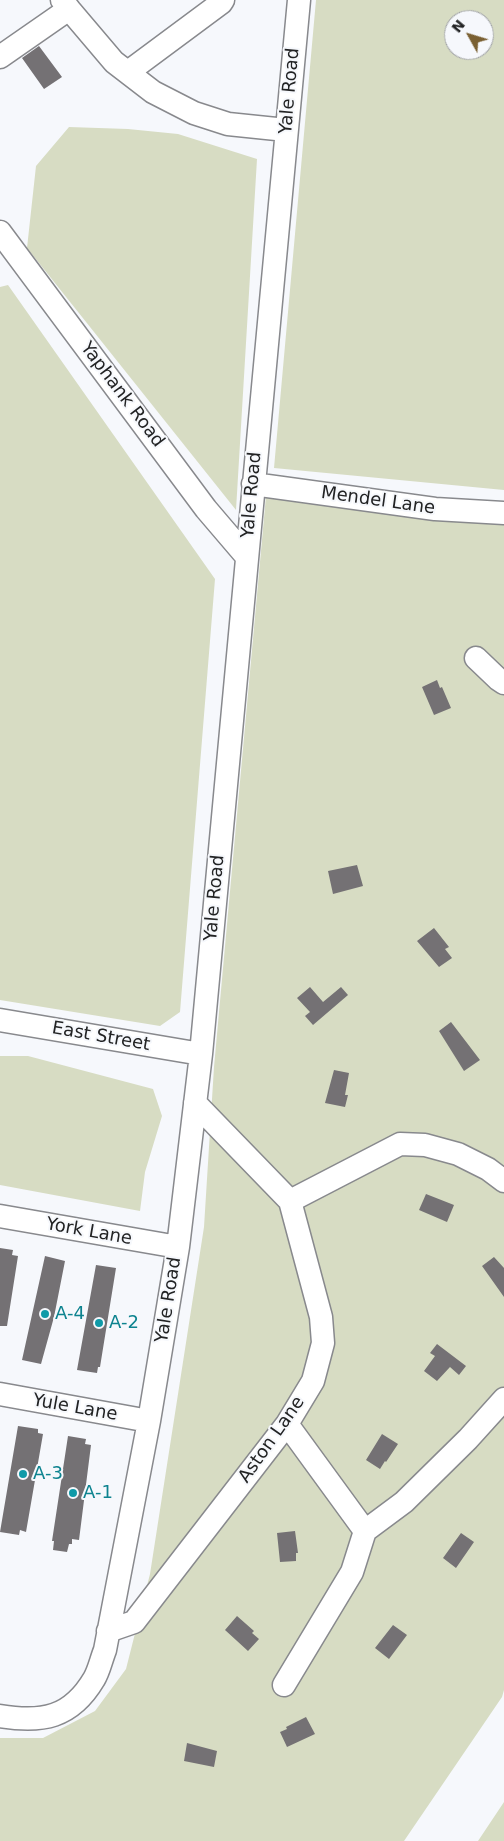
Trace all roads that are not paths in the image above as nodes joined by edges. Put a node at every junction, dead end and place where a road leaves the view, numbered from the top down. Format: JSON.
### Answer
{"nodes":[{"id":1,"x":223,"y":0,"type":"edge"},
{"id":2,"x":299,"y":0,"type":"edge"},
{"id":3,"x":66,"y":5,"type":"edge"},
{"id":4,"x":0,"y":57,"type":"edge"},
{"id":5,"x":128,"y":72,"type":"junction"},
{"id":6,"x":286,"y":130,"type":"junction"},
{"id":7,"x":0,"y":232,"type":"edge"},
{"id":8,"x":253,"y":484,"type":"junction"},
{"id":9,"x":504,"y":513,"type":"edge"},
{"id":10,"x":247,"y":557,"type":"junction"},
{"id":11,"x":476,"y":658,"type":"dead end"},
{"id":12,"x":504,"y":682,"type":"edge"},
{"id":13,"x":0,"y":1020,"type":"edge"},
{"id":14,"x":201,"y":1054,"type":"junction"},
{"id":15,"x":194,"y":1103,"type":"junction"},
{"id":16,"x":504,"y":1181,"type":"edge"},
{"id":17,"x":290,"y":1201,"type":"junction"},
{"id":18,"x":0,"y":1216,"type":"edge"},
{"id":19,"x":178,"y":1247,"type":"junction"},
{"id":20,"x":0,"y":1394,"type":"edge"},
{"id":21,"x":504,"y":1399,"type":"edge"},
{"id":22,"x":149,"y":1421,"type":"junction"},
{"id":23,"x":287,"y":1424,"type":"junction"},
{"id":24,"x":365,"y":1531,"type":"junction"},
{"id":25,"x":108,"y":1631,"type":"junction"},
{"id":26,"x":284,"y":1685,"type":"dead end"},
{"id":27,"x":0,"y":1716,"type":"edge"}],
"edges":[{"from":1,"to":5,"type":"street"},
{"from":2,"to":6,"type":"street","name":"Yale Road"},
{"from":3,"to":4,"type":"street"},
{"from":3,"to":5,"type":"street"},
{"from":5,"to":6,"type":"street"},
{"from":6,"to":8,"type":"street","name":"Yale Road"},
{"from":7,"to":10,"type":"street","name":"Yaphank Road"},
{"from":8,"to":9,"type":"street","name":"Mendel Lane"},
{"from":8,"to":10,"type":"street","name":"Yale Road"},
{"from":10,"to":14,"type":"street","name":"Yale Road"},
{"from":11,"to":12,"type":"street"},
{"from":13,"to":14,"type":"street","name":"East Street"},
{"from":14,"to":15,"type":"street","name":"Yale Road"},
{"from":15,"to":17,"type":"street","name":"Aston Lane"},
{"from":15,"to":19,"type":"street","name":"Yale Road"},
{"from":16,"to":17,"type":"street"},
{"from":17,"to":23,"type":"street","name":"Aston Lane"},
{"from":18,"to":19,"type":"street","name":"York Lane"},
{"from":19,"to":22,"type":"street","name":"Yale Road"},
{"from":20,"to":22,"type":"street","name":"Yule Lane"},
{"from":21,"to":24,"type":"street"},
{"from":22,"to":25,"type":"street","name":"Yale Road"},
{"from":23,"to":24,"type":"street"},
{"from":23,"to":25,"type":"street","name":"Aston Lane"},
{"from":24,"to":26,"type":"street"},
{"from":25,"to":27,"type":"street","name":"Yale Road"}]}
